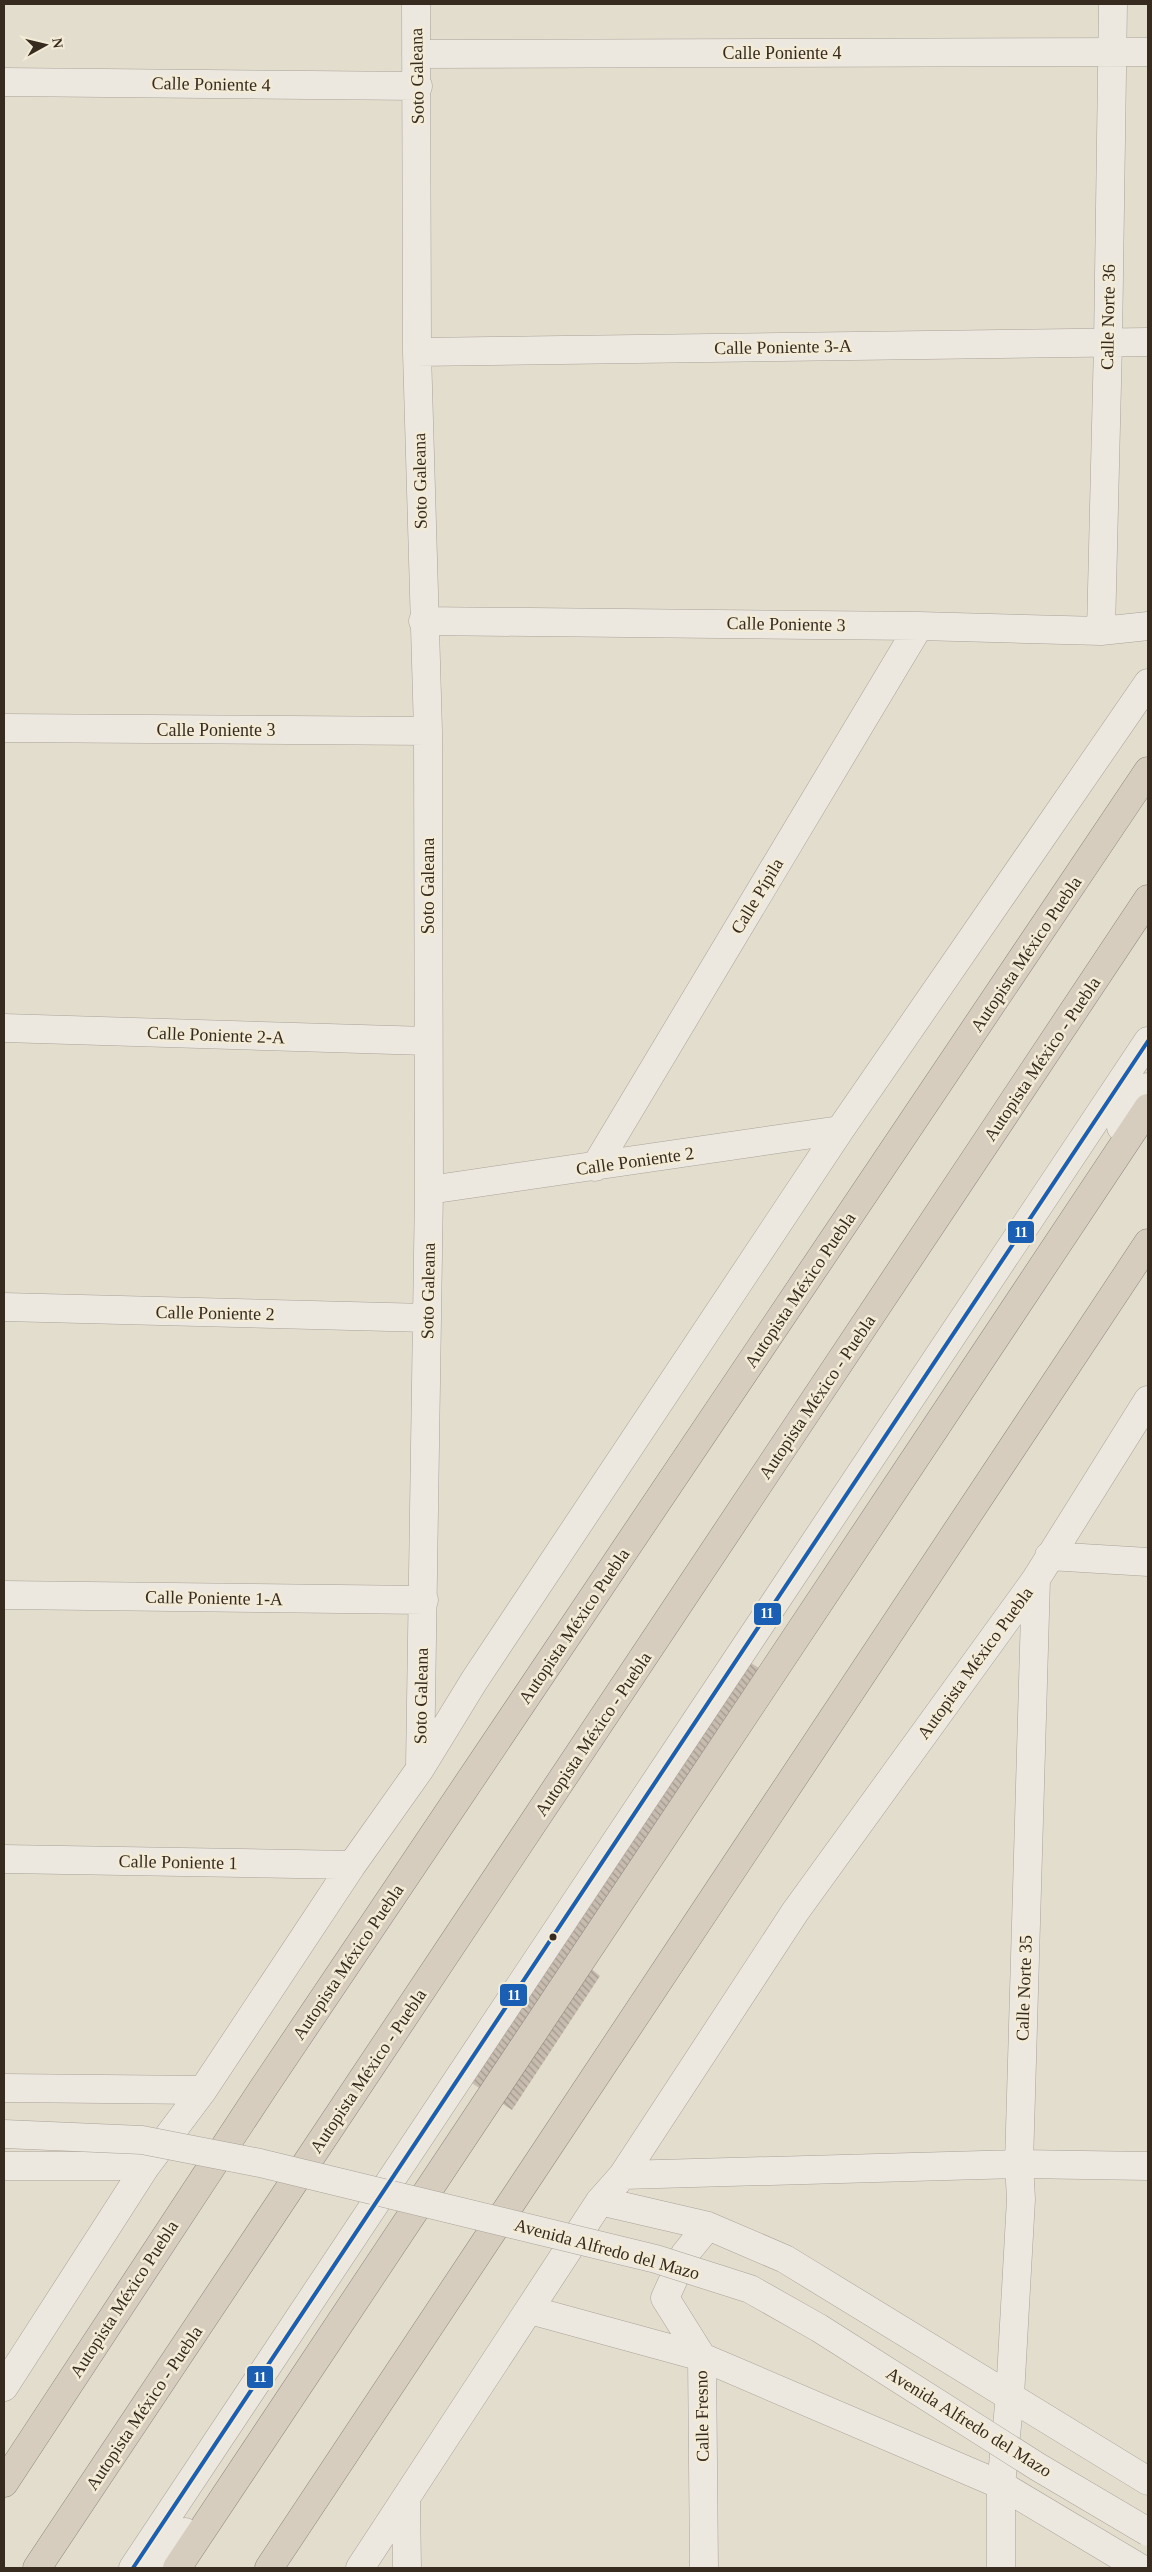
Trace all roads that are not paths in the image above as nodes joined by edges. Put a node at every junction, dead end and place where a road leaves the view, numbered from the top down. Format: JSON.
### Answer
{"nodes":[{"id":1,"x":416,"y":4,"type":"edge"},
{"id":2,"x":1113,"y":4,"type":"edge"},
{"id":3,"x":1112,"y":52,"type":"junction"},
{"id":4,"x":1148,"y":52,"type":"edge"},
{"id":5,"x":416,"y":54,"type":"junction"},
{"id":6,"x":4,"y":82,"type":"edge"},
{"id":7,"x":418,"y":86,"type":"junction"},
{"id":8,"x":1148,"y":342,"type":"edge"},
{"id":9,"x":1108,"y":343,"type":"junction"},
{"id":10,"x":417,"y":352,"type":"junction"},
{"id":11,"x":423,"y":621,"type":"junction"},
{"id":12,"x":919,"y":626,"type":"junction"},
{"id":13,"x":1148,"y":626,"type":"edge"},
{"id":14,"x":1101,"y":631,"type":"junction"},
{"id":15,"x":1148,"y":683,"type":"edge"},
{"id":16,"x":4,"y":728,"type":"edge"},
{"id":17,"x":428,"y":731,"type":"junction"},
{"id":18,"x":1148,"y":771,"type":"edge"},
{"id":19,"x":1148,"y":899,"type":"edge"},
{"id":20,"x":4,"y":1028,"type":"edge"},
{"id":21,"x":427,"y":1041,"type":"junction"},
{"id":22,"x":1148,"y":1041,"type":"edge"},
{"id":23,"x":1148,"y":1087,"type":"edge"},
{"id":24,"x":1148,"y":1108,"type":"edge"},
{"id":25,"x":840,"y":1130,"type":"junction"},
{"id":26,"x":595,"y":1167,"type":"junction"},
{"id":27,"x":429,"y":1190,"type":"junction"},
{"id":28,"x":1148,"y":1243,"type":"edge"},
{"id":29,"x":4,"y":1308,"type":"edge"},
{"id":30,"x":427,"y":1318,"type":"junction"},
{"id":31,"x":1148,"y":1400,"type":"edge"},
{"id":32,"x":1148,"y":1562,"type":"edge"},
{"id":33,"x":1042,"y":1567,"type":"junction"},
{"id":34,"x":4,"y":1595,"type":"edge"},
{"id":35,"x":424,"y":1600,"type":"junction"},
{"id":36,"x":420,"y":1769,"type":"junction"},
{"id":37,"x":4,"y":1859,"type":"edge"},
{"id":38,"x":352,"y":1864,"type":"junction"},
{"id":39,"x":4,"y":2088,"type":"edge"},
{"id":40,"x":203,"y":2090,"type":"junction"},
{"id":41,"x":4,"y":2134,"type":"edge"},
{"id":42,"x":1019,"y":2164,"type":"junction"},
{"id":43,"x":4,"y":2166,"type":"edge"},
{"id":44,"x":146,"y":2166,"type":"junction"},
{"id":45,"x":1148,"y":2166,"type":"edge"},
{"id":46,"x":623,"y":2175,"type":"junction"},
{"id":47,"x":600,"y":2201,"type":"junction"},
{"id":48,"x":708,"y":2226,"type":"junction"},
{"id":49,"x":530,"y":2310,"type":"junction"},
{"id":50,"x":702,"y":2357,"type":"junction"},
{"id":51,"x":4,"y":2387,"type":"edge"},
{"id":52,"x":1010,"y":2396,"type":"junction"},
{"id":53,"x":1148,"y":2481,"type":"edge"},
{"id":54,"x":4,"y":2483,"type":"edge"},
{"id":55,"x":1001,"y":2485,"type":"junction"},
{"id":56,"x":406,"y":2499,"type":"junction"},
{"id":57,"x":1148,"y":2532,"type":"edge"},
{"id":58,"x":38,"y":2568,"type":"edge"},
{"id":59,"x":133,"y":2568,"type":"edge"},
{"id":60,"x":161,"y":2568,"type":"edge"},
{"id":61,"x":178,"y":2568,"type":"edge"},
{"id":62,"x":268,"y":2568,"type":"edge"},
{"id":63,"x":360,"y":2568,"type":"edge"},
{"id":64,"x":407,"y":2568,"type":"edge"},
{"id":65,"x":704,"y":2568,"type":"edge"},
{"id":66,"x":1001,"y":2568,"type":"edge"},
{"id":67,"x":1140,"y":2568,"type":"edge"}],
"edges":[{"from":1,"to":5,"type":"street","name":"Soto Galeana"},
{"from":2,"to":3,"type":"street","name":"Calle Norte 36"},
{"from":3,"to":4,"type":"street","name":"Calle Poniente 4"},
{"from":3,"to":5,"type":"street","name":"Calle Poniente 4"},
{"from":3,"to":9,"type":"street","name":"Calle Norte 36"},
{"from":5,"to":7,"type":"street","name":"Soto Galeana"},
{"from":6,"to":7,"type":"street","name":"Calle Poniente 4"},
{"from":7,"to":10,"type":"street","name":"Soto Galeana"},
{"from":8,"to":9,"type":"street","name":"Calle Poniente 3-A"},
{"from":9,"to":10,"type":"street","name":"Calle Poniente 3-A"},
{"from":9,"to":14,"type":"street","name":"Calle Norte 36"},
{"from":10,"to":11,"type":"street","name":"Soto Galeana"},
{"from":11,"to":12,"type":"street","name":"Calle Poniente 3"},
{"from":11,"to":17,"type":"street","name":"Soto Galeana"},
{"from":12,"to":14,"type":"street","name":"Calle Poniente 3"},
{"from":12,"to":26,"type":"street","name":"Calle Pípila"},
{"from":13,"to":14,"type":"street","name":"Calle Poniente 3"},
{"from":15,"to":25,"type":"street"},
{"from":16,"to":17,"type":"street","name":"Calle Poniente 3"},
{"from":17,"to":21,"type":"street","name":"Soto Galeana"},
{"from":18,"to":54,"type":"highway","name":"Autopista México Puebla"},
{"from":19,"to":58,"type":"highway","name":"Autopista México - Puebla"},
{"from":20,"to":21,"type":"street","name":"Calle Poniente 2-A"},
{"from":21,"to":27,"type":"street","name":"Soto Galeana"},
{"from":22,"to":59,"type":"street"},
{"from":23,"to":60,"type":"street"},
{"from":24,"to":61,"type":"highway"},
{"from":25,"to":26,"type":"street","name":"Calle Poniente 2"},
{"from":25,"to":36,"type":"street"},
{"from":26,"to":27,"type":"street","name":"Calle Poniente 2"},
{"from":27,"to":30,"type":"street","name":"Soto Galeana"},
{"from":28,"to":62,"type":"highway"},
{"from":29,"to":30,"type":"street","name":"Calle Poniente 2"},
{"from":30,"to":35,"type":"street","name":"Soto Galeana"},
{"from":31,"to":33,"type":"street","name":"Autopista México Puebla"},
{"from":32,"to":33,"type":"street"},
{"from":33,"to":42,"type":"street","name":"Calle Norte 35"},
{"from":33,"to":46,"type":"street","name":"Autopista México Puebla"},
{"from":34,"to":35,"type":"street","name":"Calle Poniente 1-A"},
{"from":35,"to":36,"type":"street","name":"Soto Galeana"},
{"from":36,"to":38,"type":"street"},
{"from":37,"to":38,"type":"street","name":"Calle Poniente 1"},
{"from":38,"to":40,"type":"street"},
{"from":39,"to":40,"type":"street"},
{"from":40,"to":44,"type":"street"},
{"from":41,"to":57,"type":"street","name":"Avenida Alfredo del Mazo","bridge":true},
{"from":42,"to":45,"type":"street"},
{"from":42,"to":46,"type":"street"},
{"from":42,"to":52,"type":"street","name":"Calle Norte 35"},
{"from":43,"to":44,"type":"street"},
{"from":44,"to":51,"type":"street"},
{"from":46,"to":47,"type":"street","name":"Autopista México Puebla"},
{"from":47,"to":48,"type":"street"},
{"from":47,"to":49,"type":"street","name":"Autopista México Puebla"},
{"from":48,"to":50,"type":"street","name":"Calle Fresno"},
{"from":48,"to":52,"type":"street"},
{"from":49,"to":50,"type":"street"},
{"from":49,"to":56,"type":"street","name":"Autopista México Puebla"},
{"from":50,"to":55,"type":"street"},
{"from":50,"to":65,"type":"street","name":"Calle Fresno"},
{"from":52,"to":53,"type":"street"},
{"from":52,"to":55,"type":"street","name":"Calle Norte 35"},
{"from":55,"to":66,"type":"street","name":"Calle Norte 35"},
{"from":55,"to":67,"type":"street"},
{"from":56,"to":63,"type":"street","name":"Autopista México Puebla"},
{"from":56,"to":64,"type":"street"}]}
